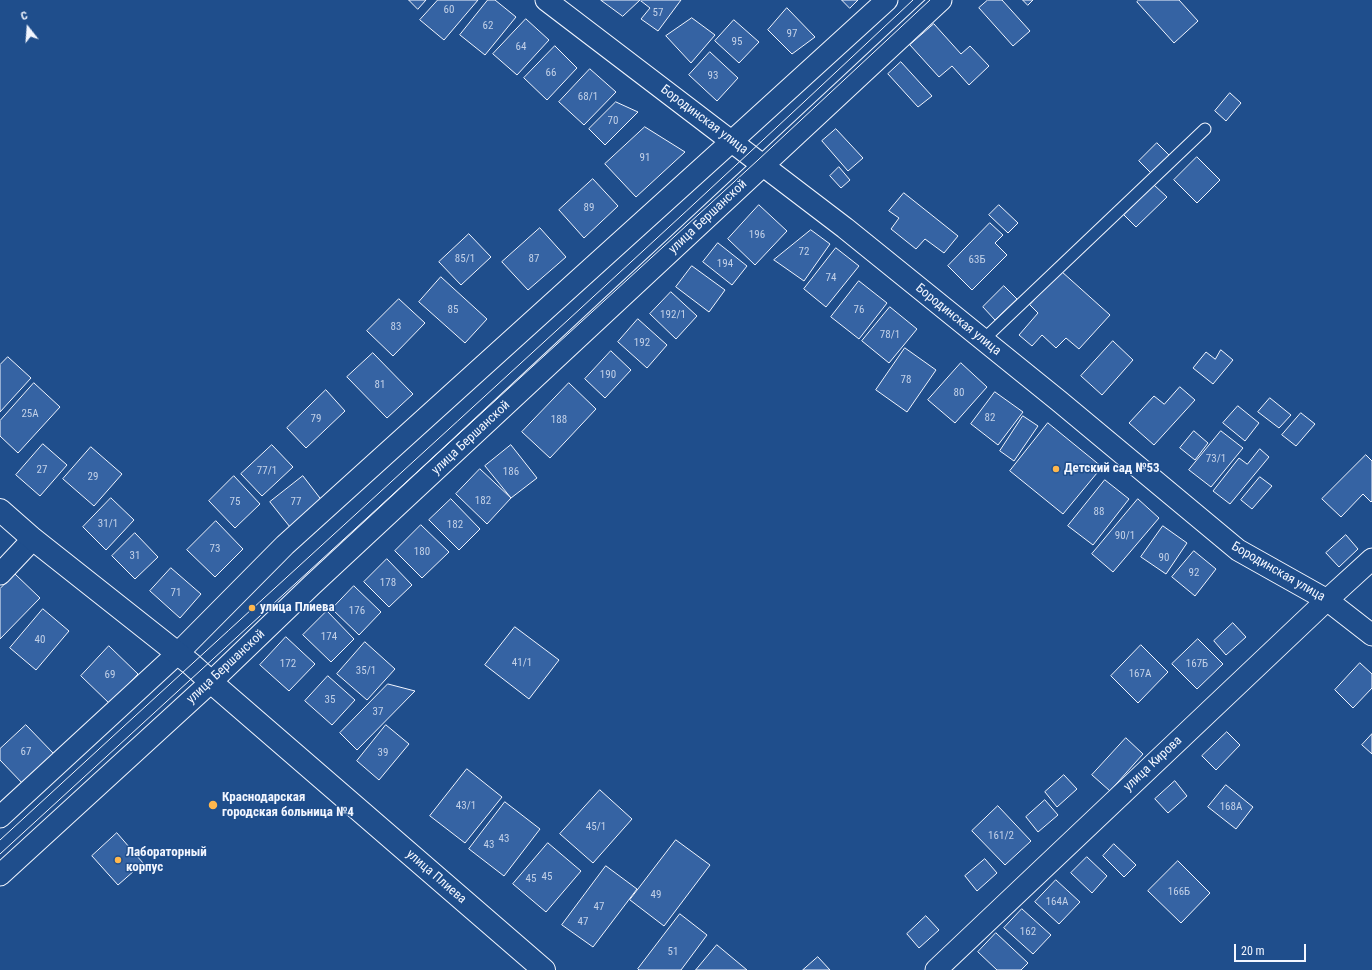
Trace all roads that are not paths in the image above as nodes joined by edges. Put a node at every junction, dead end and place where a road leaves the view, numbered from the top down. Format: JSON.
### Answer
{"nodes":[{"id":1,"x":546,"y":0,"type":"edge"},
{"id":2,"x":886,"y":0,"type":"edge"},
{"id":3,"x":941,"y":0,"type":"edge"},
{"id":4,"x":1205,"y":129,"type":"dead end"},
{"id":5,"x":732,"y":141,"type":"junction"},
{"id":6,"x":764,"y":165,"type":"junction"},
{"id":7,"x":983,"y":340,"type":"junction"},
{"id":8,"x":0,"y":510,"type":"edge"},
{"id":9,"x":33,"y":539,"type":"junction"},
{"id":10,"x":1372,"y":559,"type":"edge"},
{"id":11,"x":0,"y":574,"type":"edge"},
{"id":12,"x":1327,"y":600,"type":"junction"},
{"id":13,"x":1372,"y":635,"type":"edge"},
{"id":14,"x":177,"y":654,"type":"junction"},
{"id":15,"x":211,"y":682,"type":"junction"},
{"id":16,"x":0,"y":817,"type":"edge"},
{"id":17,"x":0,"y":875,"type":"edge"},
{"id":18,"x":544,"y":970,"type":"edge"},
{"id":19,"x":936,"y":970,"type":"edge"}],
"edges":[{"from":1,"to":5,"type":"street","name":"Бородинская улица"},
{"from":2,"to":5,"type":"street"},
{"from":3,"to":6,"type":"street","name":"улица Бершанской"},
{"from":4,"to":7,"type":"lane"},
{"from":5,"to":6,"type":"street","name":"Бородинская улица"},
{"from":5,"to":14,"type":"street"},
{"from":6,"to":7,"type":"street","name":"Бородинская улица"},
{"from":6,"to":15,"type":"street","name":"улица Бершанской"},
{"from":7,"to":12,"type":"street","name":"Бородинская улица"},
{"from":8,"to":9,"type":"street","name":"улица Плиева"},
{"from":9,"to":11,"type":"street"},
{"from":9,"to":14,"type":"street","name":"улица Плиева"},
{"from":10,"to":12,"type":"street","name":"улица Кирова"},
{"from":12,"to":13,"type":"street","name":"Бородинская улица"},
{"from":12,"to":19,"type":"street","name":"улица Кирова"},
{"from":14,"to":15,"type":"street","name":"улица Плиева"},
{"from":14,"to":16,"type":"street"},
{"from":15,"to":17,"type":"street","name":"улица Бершанской"},
{"from":15,"to":18,"type":"street","name":"улица Плиева"}]}
